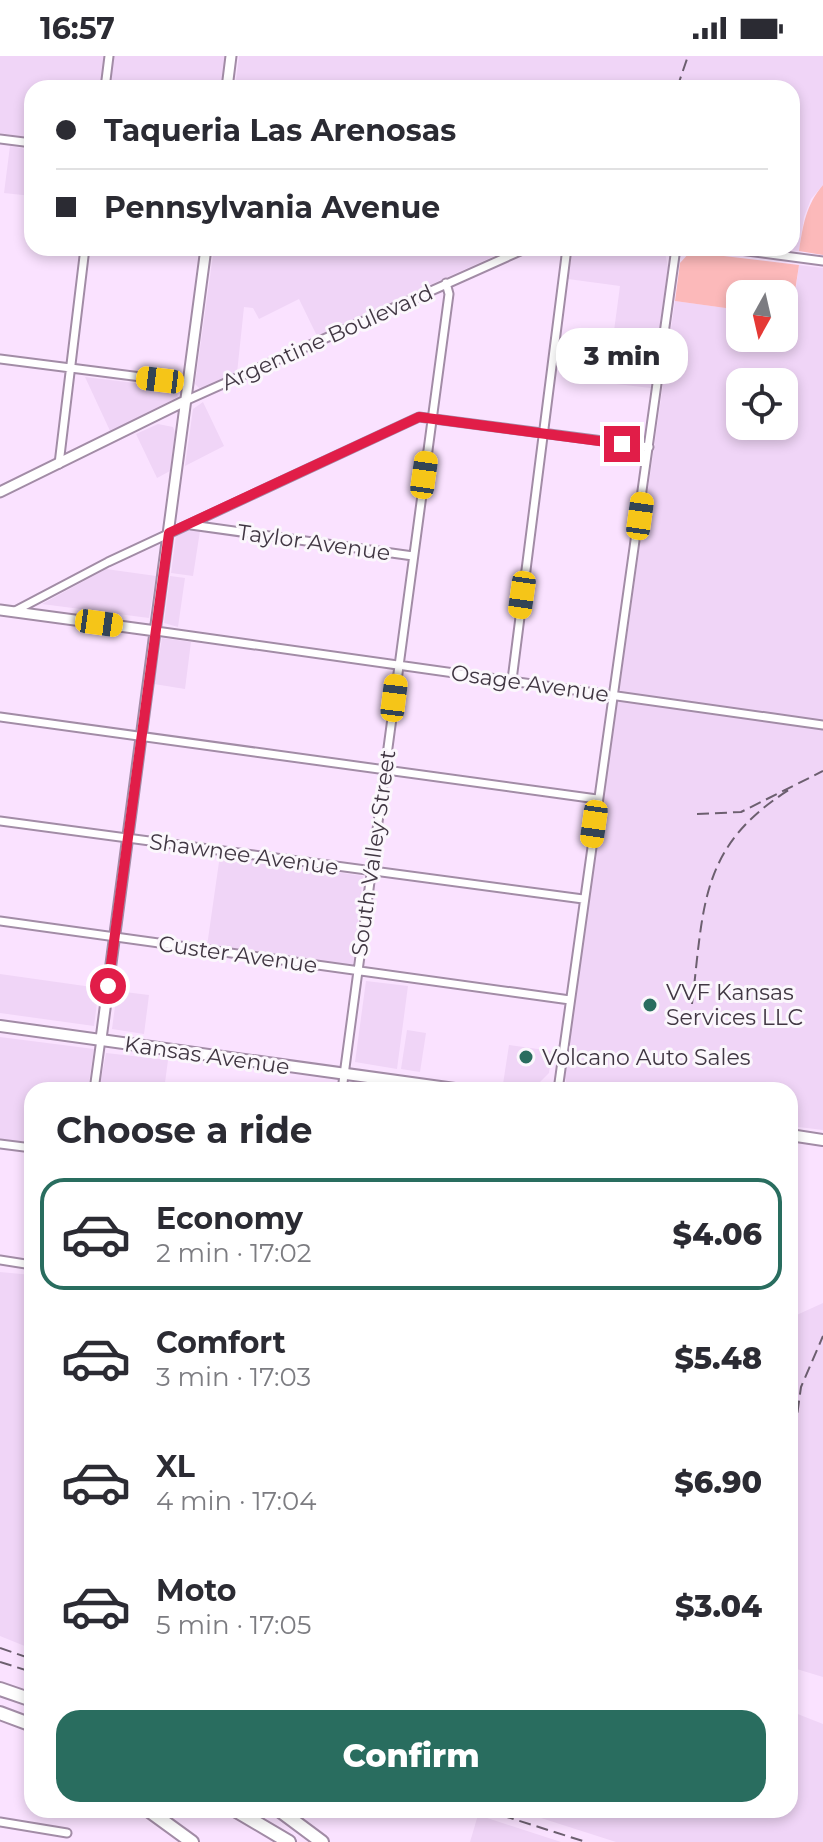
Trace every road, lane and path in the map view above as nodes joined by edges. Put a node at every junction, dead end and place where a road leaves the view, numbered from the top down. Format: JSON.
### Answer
{"nodes":[{"id":1,"x":109,"y":56,"type":"edge"},
{"id":2,"x":231,"y":56,"type":"edge"},
{"id":3,"x":106,"y":80,"type":"edge"},
{"id":4,"x":228,"y":80,"type":"edge"},
{"id":5,"x":0,"y":139,"type":"edge"},
{"id":6,"x":24,"y":142,"type":"edge"},
{"id":7,"x":84,"y":256,"type":"edge"},
{"id":8,"x":205,"y":256,"type":"edge"},
{"id":9,"x":508,"y":256,"type":"edge"},
{"id":10,"x":566,"y":256,"type":"edge"},
{"id":11,"x":675,"y":256,"type":"edge"},
{"id":12,"x":785,"y":256,"type":"edge"},
{"id":13,"x":823,"y":261,"type":"edge"},
{"id":14,"x":446,"y":283,"type":"junction"},
{"id":15,"x":0,"y":359,"type":"edge"},
{"id":16,"x":71,"y":369,"type":"junction"},
{"id":17,"x":188,"y":383,"type":"junction"},
{"id":18,"x":185,"y":401,"type":"junction"},
{"id":19,"x":431,"y":418,"type":"junction"},
{"id":20,"x":543,"y":433,"type":"junction"},
{"id":21,"x":649,"y":447,"type":"junction"},
{"id":22,"x":59,"y":464,"type":"junction"},
{"id":23,"x":0,"y":492,"type":"edge"},
{"id":24,"x":189,"y":525,"type":"junction"},
{"id":25,"x":169,"y":533,"type":"junction"},
{"id":26,"x":413,"y":556,"type":"junction"},
{"id":27,"x":0,"y":610,"type":"edge"},
{"id":28,"x":13,"y":612,"type":"junction"},
{"id":29,"x":156,"y":631,"type":"junction"},
{"id":30,"x":399,"y":664,"type":"junction"},
{"id":31,"x":512,"y":680,"type":"junction"},
{"id":32,"x":614,"y":696,"type":"junction"},
{"id":33,"x":0,"y":717,"type":"edge"},
{"id":34,"x":823,"y":725,"type":"edge"},
{"id":35,"x":142,"y":735,"type":"junction"},
{"id":36,"x":384,"y":770,"type":"junction"},
{"id":37,"x":597,"y":799,"type":"junction"},
{"id":38,"x":0,"y":821,"type":"edge"},
{"id":39,"x":128,"y":838,"type":"junction"},
{"id":40,"x":370,"y":871,"type":"junction"},
{"id":41,"x":583,"y":899,"type":"junction"},
{"id":42,"x":0,"y":921,"type":"edge"},
{"id":43,"x":115,"y":937,"type":"junction"},
{"id":44,"x":358,"y":971,"type":"junction"},
{"id":45,"x":570,"y":1000,"type":"junction"},
{"id":46,"x":0,"y":1026,"type":"edge"},
{"id":47,"x":101,"y":1039,"type":"junction"},
{"id":48,"x":344,"y":1073,"type":"junction"},
{"id":49,"x":95,"y":1082,"type":"edge"},
{"id":50,"x":343,"y":1082,"type":"edge"},
{"id":51,"x":406,"y":1082,"type":"edge"},
{"id":52,"x":559,"y":1082,"type":"edge"},
{"id":53,"x":798,"y":1136,"type":"edge"},
{"id":54,"x":823,"y":1140,"type":"edge"},
{"id":55,"x":0,"y":1144,"type":"edge"},
{"id":56,"x":24,"y":1147,"type":"edge"},
{"id":57,"x":0,"y":1260,"type":"edge"},
{"id":58,"x":24,"y":1264,"type":"edge"},
{"id":59,"x":0,"y":1689,"type":"edge"},
{"id":60,"x":24,"y":1697,"type":"edge"},
{"id":61,"x":0,"y":1713,"type":"edge"},
{"id":62,"x":24,"y":1722,"type":"edge"},
{"id":63,"x":159,"y":1818,"type":"edge"},
{"id":64,"x":248,"y":1818,"type":"edge"},
{"id":65,"x":290,"y":1818,"type":"edge"},
{"id":66,"x":0,"y":1822,"type":"edge"},
{"id":67,"x":67,"y":1833,"type":"dead end"},
{"id":68,"x":192,"y":1842,"type":"edge"},
{"id":69,"x":289,"y":1842,"type":"edge"},
{"id":70,"x":322,"y":1842,"type":"edge"}],
"edges":[{"from":1,"to":3,"type":"street"},
{"from":2,"to":4,"type":"street"},
{"from":5,"to":6,"type":"street"},
{"from":7,"to":16,"type":"street"},
{"from":8,"to":17,"type":"street"},
{"from":9,"to":14,"type":"street","name":"Argentine Boulevard"},
{"from":10,"to":20,"type":"street"},
{"from":11,"to":21,"type":"street"},
{"from":12,"to":13,"type":"street"},
{"from":14,"to":18,"type":"street","name":"Argentine Boulevard"},
{"from":14,"to":19,"type":"street","name":"South Valley Street"},
{"from":15,"to":16,"type":"street"},
{"from":16,"to":17,"type":"street"},
{"from":16,"to":22,"type":"street"},
{"from":17,"to":18,"type":"street"},
{"from":18,"to":22,"type":"street","name":"Argentine Boulevard"},
{"from":18,"to":25,"type":"street"},
{"from":19,"to":20,"type":"street"},
{"from":19,"to":24,"type":"street"},
{"from":19,"to":26,"type":"street","name":"South Valley Street"},
{"from":20,"to":21,"type":"street"},
{"from":20,"to":31,"type":"street"},
{"from":21,"to":32,"type":"street"},
{"from":22,"to":23,"type":"street","name":"Argentine Boulevard"},
{"from":24,"to":25,"type":"street","name":"Taylor Avenue"},
{"from":24,"to":26,"type":"street","name":"Taylor Avenue"},
{"from":25,"to":28,"type":"street","name":"Taylor Avenue"},
{"from":25,"to":29,"type":"street"},
{"from":26,"to":30,"type":"street","name":"South Valley Street"},
{"from":27,"to":28,"type":"street","name":"Osage Avenue"},
{"from":28,"to":29,"type":"street","name":"Osage Avenue"},
{"from":29,"to":30,"type":"street","name":"Osage Avenue"},
{"from":29,"to":35,"type":"street"},
{"from":30,"to":31,"type":"street","name":"Osage Avenue"},
{"from":30,"to":36,"type":"street","name":"South Valley Street"},
{"from":31,"to":32,"type":"street","name":"Osage Avenue"},
{"from":32,"to":34,"type":"street","name":"Osage Avenue"},
{"from":32,"to":37,"type":"street"},
{"from":33,"to":35,"type":"street"},
{"from":35,"to":36,"type":"street"},
{"from":35,"to":39,"type":"street"},
{"from":36,"to":37,"type":"street"},
{"from":36,"to":40,"type":"street","name":"South Valley Street"},
{"from":37,"to":41,"type":"street"},
{"from":38,"to":39,"type":"street","name":"Shawnee Avenue"},
{"from":39,"to":40,"type":"street","name":"Shawnee Avenue"},
{"from":39,"to":43,"type":"street"},
{"from":40,"to":41,"type":"street","name":"Shawnee Avenue"},
{"from":40,"to":44,"type":"street","name":"South Valley Street"},
{"from":41,"to":45,"type":"street"},
{"from":42,"to":43,"type":"street","name":"Custer Avenue"},
{"from":43,"to":44,"type":"street","name":"Custer Avenue"},
{"from":43,"to":47,"type":"street"},
{"from":44,"to":45,"type":"street","name":"Custer Avenue"},
{"from":44,"to":48,"type":"street","name":"South Valley Street"},
{"from":45,"to":52,"type":"street"},
{"from":46,"to":47,"type":"main road","name":"Kansas Avenue"},
{"from":47,"to":48,"type":"main road","name":"Kansas Avenue"},
{"from":47,"to":49,"type":"street"},
{"from":48,"to":50,"type":"street","name":"South Valley Street"},
{"from":48,"to":51,"type":"main road","name":"Kansas Avenue"},
{"from":53,"to":54,"type":"main road"},
{"from":55,"to":56,"type":"street"},
{"from":57,"to":58,"type":"street"},
{"from":59,"to":60,"type":"highway"},
{"from":61,"to":62,"type":"highway"},
{"from":63,"to":68,"type":"highway"},
{"from":64,"to":69,"type":"highway"},
{"from":65,"to":70,"type":"highway"},
{"from":66,"to":67,"type":"street"}]}
